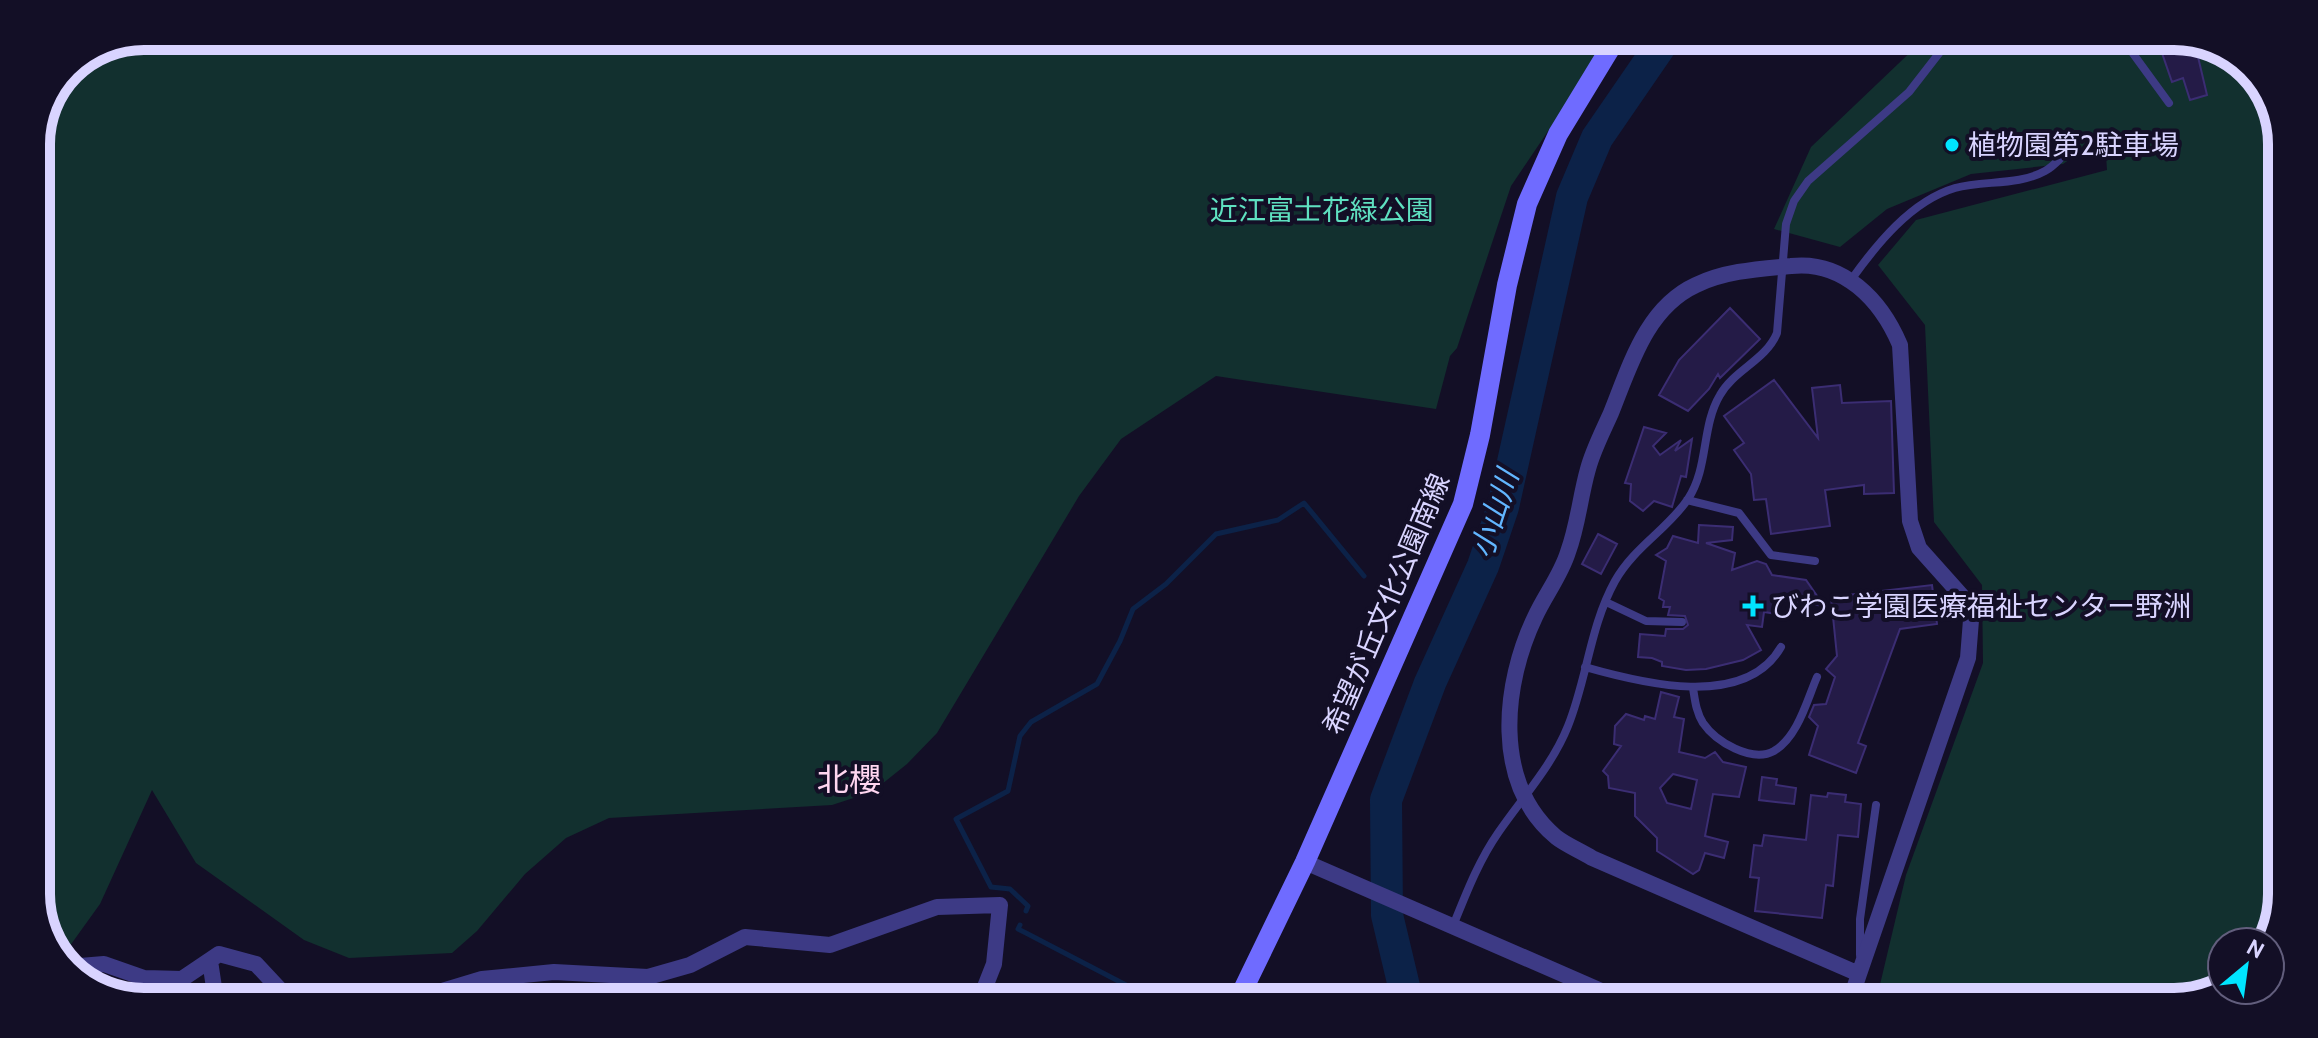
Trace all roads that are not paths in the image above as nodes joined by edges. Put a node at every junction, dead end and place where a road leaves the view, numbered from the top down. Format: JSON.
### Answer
{"nodes":[{"id":1,"x":1609,"y":50,"type":"edge"},
{"id":2,"x":1942,"y":50,"type":"edge"},
{"id":3,"x":2130,"y":50,"type":"edge"},
{"id":4,"x":2169,"y":103,"type":"dead end"},
{"id":5,"x":2080,"y":136,"type":"dead end"},
{"id":6,"x":1782,"y":266,"type":"junction"},
{"id":7,"x":1851,"y":280,"type":"junction"},
{"id":8,"x":1687,"y":500,"type":"junction"},
{"id":9,"x":1815,"y":561,"type":"dead end"},
{"id":10,"x":1606,"y":602,"type":"junction"},
{"id":11,"x":1682,"y":622,"type":"dead end"},
{"id":12,"x":1781,"y":647,"type":"dead end"},
{"id":13,"x":1585,"y":667,"type":"junction"},
{"id":14,"x":1817,"y":677,"type":"dead end"},
{"id":15,"x":1693,"y":688,"type":"junction"},
{"id":16,"x":1524,"y":798,"type":"junction"},
{"id":17,"x":1876,"y":805,"type":"dead end"},
{"id":18,"x":1305,"y":862,"type":"junction"},
{"id":19,"x":1453,"y":926,"type":"junction"},
{"id":20,"x":210,"y":961,"type":"junction"},
{"id":21,"x":83,"y":966,"type":"edge"},
{"id":22,"x":1859,"y":974,"type":"junction"},
{"id":23,"x":648,"y":977,"type":"junction"},
{"id":24,"x":214,"y":988,"type":"edge"},
{"id":25,"x":278,"y":988,"type":"edge"},
{"id":26,"x":452,"y":988,"type":"edge"},
{"id":27,"x":648,"y":988,"type":"edge"},
{"id":28,"x":984,"y":988,"type":"edge"},
{"id":29,"x":1244,"y":988,"type":"edge"},
{"id":30,"x":1595,"y":988,"type":"edge"},
{"id":31,"x":1854,"y":988,"type":"edge"}],
"edges":[{"from":1,"to":18,"type":"main road","name":"希望が丘文化公園南線"},
{"from":2,"to":6,"type":"lane"},
{"from":3,"to":4,"type":"lane"},
{"from":5,"to":7,"type":"lane"},
{"from":6,"to":7,"type":"street"},
{"from":6,"to":8,"type":"lane"},
{"from":6,"to":16,"type":"street"},
{"from":7,"to":22,"type":"street"},
{"from":8,"to":9,"type":"lane"},
{"from":8,"to":10,"type":"lane"},
{"from":10,"to":11,"type":"lane"},
{"from":10,"to":13,"type":"lane"},
{"from":12,"to":15,"type":"lane"},
{"from":13,"to":15,"type":"lane"},
{"from":13,"to":16,"type":"lane"},
{"from":14,"to":15,"type":"lane"},
{"from":16,"to":19,"type":"lane"},
{"from":16,"to":22,"type":"street"},
{"from":17,"to":22,"type":"lane"},
{"from":18,"to":19,"type":"street"},
{"from":18,"to":29,"type":"main road","name":"希望が丘文化公園南線"},
{"from":19,"to":30,"type":"street"},
{"from":20,"to":21,"type":"street"},
{"from":20,"to":24,"type":"street"},
{"from":20,"to":25,"type":"street"},
{"from":22,"to":31,"type":"street"},
{"from":23,"to":26,"type":"street"},
{"from":23,"to":27,"type":"street"},
{"from":23,"to":28,"type":"street"}]}
